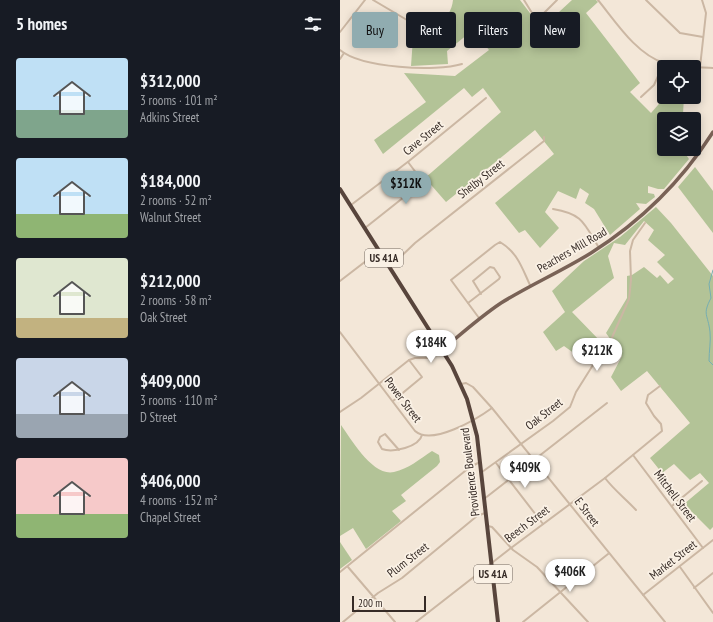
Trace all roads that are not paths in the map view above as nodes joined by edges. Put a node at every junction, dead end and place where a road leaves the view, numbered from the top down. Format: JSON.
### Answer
{"nodes":[{"id":1,"x":365,"y":0,"type":"edge"},
{"id":2,"x":372,"y":0,"type":"edge"},
{"id":3,"x":524,"y":0,"type":"edge"},
{"id":4,"x":557,"y":0,"type":"edge"},
{"id":5,"x":598,"y":0,"type":"edge"},
{"id":6,"x":646,"y":0,"type":"edge"},
{"id":7,"x":702,"y":0,"type":"edge"},
{"id":8,"x":406,"y":19,"type":"edge"},
{"id":9,"x":340,"y":32,"type":"edge"},
{"id":10,"x":703,"y":37,"type":"junction"},
{"id":11,"x":340,"y":50,"type":"edge"},
{"id":12,"x":344,"y":53,"type":"junction"},
{"id":13,"x":340,"y":59,"type":"edge"},
{"id":14,"x":659,"y":60,"type":"edge"},
{"id":15,"x":701,"y":60,"type":"edge"},
{"id":16,"x":462,"y":64,"type":"dead end"},
{"id":17,"x":701,"y":67,"type":"edge"},
{"id":18,"x":713,"y":68,"type":"edge"},
{"id":19,"x":657,"y":78,"type":"edge"},
{"id":20,"x":641,"y":97,"type":"dead end"},
{"id":21,"x":486,"y":98,"type":"dead end"},
{"id":22,"x":713,"y":133,"type":"edge"},
{"id":23,"x":544,"y":137,"type":"dead end"},
{"id":24,"x":408,"y":161,"type":"junction"},
{"id":25,"x":340,"y":189,"type":"edge"},
{"id":26,"x":350,"y":205,"type":"junction"},
{"id":27,"x":553,"y":209,"type":"dead end"},
{"id":28,"x":644,"y":223,"type":"dead end"},
{"id":29,"x":365,"y":228,"type":"junction"},
{"id":30,"x":599,"y":248,"type":"junction"},
{"id":31,"x":380,"y":251,"type":"junction"},
{"id":32,"x":390,"y":267,"type":"junction"},
{"id":33,"x":340,"y":280,"type":"edge"},
{"id":34,"x":530,"y":285,"type":"junction"},
{"id":35,"x":481,"y":294,"type":"junction"},
{"id":36,"x":468,"y":303,"type":"junction"},
{"id":37,"x":480,"y":319,"type":"junction"},
{"id":38,"x":340,"y":332,"type":"edge"},
{"id":39,"x":442,"y":350,"type":"junction"},
{"id":40,"x":409,"y":360,"type":"junction"},
{"id":41,"x":380,"y":383,"type":"junction"},
{"id":42,"x":461,"y":384,"type":"junction"},
{"id":43,"x":660,"y":386,"type":"dead end"},
{"id":44,"x":393,"y":401,"type":"junction"},
{"id":45,"x":607,"y":403,"type":"dead end"},
{"id":46,"x":492,"y":408,"type":"junction"},
{"id":47,"x":340,"y":412,"type":"edge"},
{"id":48,"x":474,"y":421,"type":"junction"},
{"id":49,"x":422,"y":435,"type":"junction"},
{"id":50,"x":520,"y":444,"type":"junction"},
{"id":51,"x":399,"y":450,"type":"junction"},
{"id":52,"x":633,"y":455,"type":"junction"},
{"id":53,"x":535,"y":461,"type":"junction"},
{"id":54,"x":481,"y":462,"type":"junction"},
{"id":55,"x":496,"y":463,"type":"junction"},
{"id":56,"x":482,"y":472,"type":"junction"},
{"id":57,"x":605,"y":478,"type":"junction"},
{"id":58,"x":509,"y":481,"type":"junction"},
{"id":59,"x":702,"y":481,"type":"dead end"},
{"id":60,"x":484,"y":498,"type":"junction"},
{"id":61,"x":570,"y":504,"type":"junction"},
{"id":62,"x":672,"y":506,"type":"junction"},
{"id":63,"x":636,"y":510,"type":"dead end"},
{"id":64,"x":485,"y":513,"type":"junction"},
{"id":65,"x":543,"y":524,"type":"junction"},
{"id":66,"x":487,"y":526,"type":"junction"},
{"id":67,"x":713,"y":540,"type":"edge"},
{"id":68,"x":511,"y":548,"type":"junction"},
{"id":69,"x":703,"y":548,"type":"junction"},
{"id":70,"x":608,"y":554,"type":"junction"},
{"id":71,"x":491,"y":563,"type":"junction"},
{"id":72,"x":347,"y":566,"type":"junction"},
{"id":73,"x":680,"y":567,"type":"junction"},
{"id":74,"x":340,"y":572,"type":"edge"},
{"id":75,"x":713,"y":573,"type":"edge"},
{"id":76,"x":694,"y":588,"type":"junction"},
{"id":77,"x":560,"y":592,"type":"junction"},
{"id":78,"x":643,"y":594,"type":"junction"},
{"id":79,"x":373,"y":597,"type":"junction"},
{"id":80,"x":713,"y":613,"type":"edge"},
{"id":81,"x":344,"y":622,"type":"edge"},
{"id":82,"x":395,"y":622,"type":"edge"},
{"id":83,"x":416,"y":622,"type":"edge"},
{"id":84,"x":498,"y":622,"type":"edge"},
{"id":85,"x":523,"y":622,"type":"edge"},
{"id":86,"x":588,"y":622,"type":"edge"},
{"id":87,"x":665,"y":622,"type":"edge"}],
"edges":[{"from":1,"to":9,"type":"street"},
{"from":2,"to":8,"type":"street"},
{"from":3,"to":4,"type":"street"},
{"from":5,"to":14,"type":"street"},
{"from":6,"to":10,"type":"street"},
{"from":7,"to":10,"type":"street"},
{"from":10,"to":15,"type":"street"},
{"from":11,"to":12,"type":"street"},
{"from":12,"to":13,"type":"street"},
{"from":12,"to":16,"type":"street"},
{"from":17,"to":18,"type":"street"},
{"from":19,"to":20,"type":"street"},
{"from":21,"to":24,"type":"street","name":"Cave Street"},
{"from":22,"to":30,"type":"main road","name":"Peachers Mill Road"},
{"from":23,"to":32,"type":"street","name":"Shelby Street"},
{"from":24,"to":26,"type":"street","name":"Cave Street"},
{"from":24,"to":29,"type":"street"},
{"from":25,"to":26,"type":"highway","name":"Providence Boulevard","number":"US 41A"},
{"from":26,"to":29,"type":"highway","name":"Providence Boulevard","number":"US 41A"},
{"from":27,"to":30,"type":"street"},
{"from":28,"to":50,"type":"street","name":"Oak Street"},
{"from":29,"to":31,"type":"highway","name":"Providence Boulevard","number":"US 41A"},
{"from":30,"to":34,"type":"main road","name":"Peachers Mill Road"},
{"from":31,"to":32,"type":"highway","name":"Providence Boulevard","number":"US 41A"},
{"from":31,"to":33,"type":"street"},
{"from":32,"to":39,"type":"highway","name":"Providence Boulevard","number":"US 41A"},
{"from":34,"to":36,"type":"street"},
{"from":34,"to":37,"type":"main road","name":"Peachers Mill Road"},
{"from":35,"to":35,"type":"street"},
{"from":35,"to":36,"type":"street"},
{"from":36,"to":37,"type":"street"},
{"from":37,"to":39,"type":"main road","name":"Peachers Mill Road"},
{"from":38,"to":41,"type":"street","name":"Power Street"},
{"from":39,"to":40,"type":"street"},
{"from":39,"to":42,"type":"highway","name":"Providence Boulevard","number":"US 41A"},
{"from":40,"to":41,"type":"street"},
{"from":40,"to":44,"type":"street"},
{"from":41,"to":44,"type":"street","name":"Power Street"},
{"from":41,"to":47,"type":"street"},
{"from":42,"to":46,"type":"street","name":"E Street"},
{"from":42,"to":48,"type":"highway","name":"Providence Boulevard","number":"US 41A"},
{"from":43,"to":52,"type":"street","name":"Beech Street"},
{"from":44,"to":49,"type":"street","name":"Power Street"},
{"from":45,"to":53,"type":"street"},
{"from":46,"to":48,"type":"street","name":"Power Street"},
{"from":46,"to":50,"type":"street","name":"E Street"},
{"from":48,"to":49,"type":"street","name":"Power Street"},
{"from":48,"to":54,"type":"highway","name":"Providence Boulevard","number":"US 41A"},
{"from":49,"to":51,"type":"street"},
{"from":50,"to":53,"type":"street","name":"E Street"},
{"from":50,"to":55,"type":"street","name":"Oak Street"},
{"from":51,"to":51,"type":"street"},
{"from":52,"to":57,"type":"street","name":"Beech Street"},
{"from":52,"to":62,"type":"street","name":"Mitchell Street"},
{"from":53,"to":58,"type":"street"},
{"from":53,"to":61,"type":"street","name":"E Street"},
{"from":54,"to":56,"type":"highway","name":"Providence Boulevard","number":"US 41A"},
{"from":54,"to":72,"type":"street"},
{"from":55,"to":56,"type":"street","name":"Oak Street"},
{"from":55,"to":58,"type":"street"},
{"from":56,"to":60,"type":"highway","name":"Providence Boulevard","number":"US 41A"},
{"from":57,"to":61,"type":"street","name":"Beech Street"},
{"from":57,"to":63,"type":"street"},
{"from":58,"to":60,"type":"street"},
{"from":58,"to":65,"type":"street"},
{"from":59,"to":62,"type":"street"},
{"from":60,"to":64,"type":"highway","name":"Providence Boulevard","number":"US 41A"},
{"from":61,"to":65,"type":"street","name":"Beech Street"},
{"from":61,"to":70,"type":"street","name":"E Street"},
{"from":62,"to":69,"type":"street","name":"Mitchell Street"},
{"from":64,"to":66,"type":"highway","name":"Providence Boulevard","number":"US 41A"},
{"from":64,"to":79,"type":"street","name":"Plum Street"},
{"from":65,"to":68,"type":"street","name":"Beech Street"},
{"from":66,"to":68,"type":"street"},
{"from":66,"to":71,"type":"highway","name":"Providence Boulevard","number":"US 41A"},
{"from":67,"to":69,"type":"street","name":"Market Street"},
{"from":68,"to":71,"type":"street","name":"Beech Street"},
{"from":68,"to":77,"type":"street"},
{"from":69,"to":73,"type":"street","name":"Market Street"},
{"from":70,"to":77,"type":"street"},
{"from":70,"to":78,"type":"street","name":"E Street"},
{"from":71,"to":83,"type":"street","name":"Beech Street"},
{"from":71,"to":84,"type":"highway","name":"Providence Boulevard","number":"US 41A"},
{"from":72,"to":74,"type":"street"},
{"from":72,"to":79,"type":"street"},
{"from":73,"to":76,"type":"street"},
{"from":73,"to":78,"type":"street","name":"Market Street"},
{"from":75,"to":76,"type":"street"},
{"from":76,"to":80,"type":"street"},
{"from":77,"to":85,"type":"street"},
{"from":77,"to":86,"type":"street"},
{"from":78,"to":87,"type":"street","name":"E Street"},
{"from":79,"to":81,"type":"street","name":"Plum Street"},
{"from":79,"to":82,"type":"street"}]}
